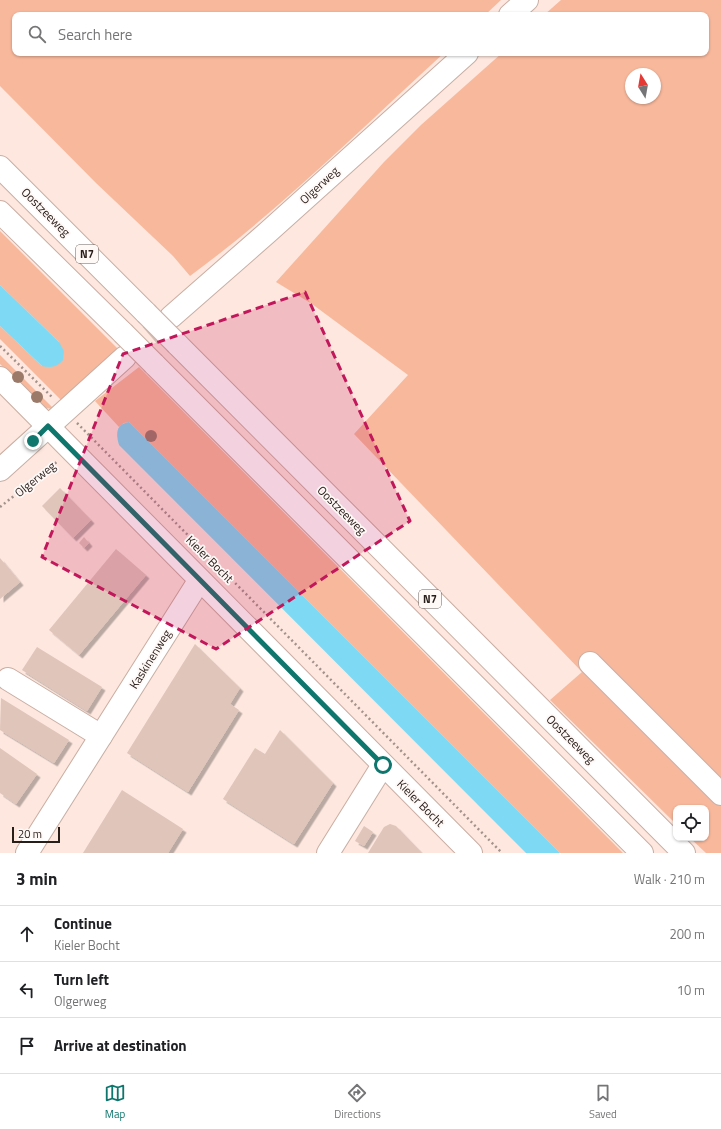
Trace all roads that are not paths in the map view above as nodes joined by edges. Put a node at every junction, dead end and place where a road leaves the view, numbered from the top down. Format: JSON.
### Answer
{"nodes":[{"id":1,"x":527,"y":0,"type":"edge"},
{"id":2,"x":513,"y":12,"type":"edge"},
{"id":3,"x":464,"y":56,"type":"edge"},
{"id":4,"x":0,"y":167,"type":"edge"},
{"id":5,"x":0,"y":212,"type":"edge"},
{"id":6,"x":171,"y":317,"type":"tunnel mouth"},
{"id":7,"x":124,"y":356,"type":"tunnel mouth"},
{"id":8,"x":0,"y":378,"type":"edge"},
{"id":9,"x":48,"y":426,"type":"junction"},
{"id":10,"x":0,"y":470,"type":"edge"},
{"id":11,"x":199,"y":581,"type":"junction"},
{"id":12,"x":590,"y":663,"type":"dead end"},
{"id":13,"x":8,"y":679,"type":"dead end"},
{"id":14,"x":101,"y":736,"type":"junction"},
{"id":15,"x":383,"y":765,"type":"junction"},
{"id":16,"x":721,"y":794,"type":"edge"},
{"id":17,"x":27,"y":853,"type":"edge"},
{"id":18,"x":328,"y":853,"type":"edge"},
{"id":19,"x":471,"y":853,"type":"edge"},
{"id":20,"x":642,"y":853,"type":"edge"},
{"id":21,"x":684,"y":853,"type":"edge"}],
"edges":[{"from":1,"to":2,"type":"main road"},
{"from":3,"to":6,"type":"main road","name":"Olgerweg"},
{"from":4,"to":21,"type":"main road","name":"Oostzeeweg","number":"N7","bridge":true},
{"from":5,"to":20,"type":"main road","number":"N7","bridge":true},
{"from":7,"to":9,"type":"main road"},
{"from":8,"to":9,"type":"main road","name":"Kieler Bocht"},
{"from":9,"to":10,"type":"main road"},
{"from":9,"to":11,"type":"main road","name":"Kieler Bocht"},
{"from":11,"to":14,"type":"main road","name":"Kaskinenweg"},
{"from":11,"to":15,"type":"main road","name":"Kieler Bocht"},
{"from":12,"to":16,"type":"main road"},
{"from":13,"to":14,"type":"main road"},
{"from":14,"to":17,"type":"main road","name":"Kaskinenweg"},
{"from":15,"to":18,"type":"main road"},
{"from":15,"to":19,"type":"main road","name":"Kieler Bocht"}]}
